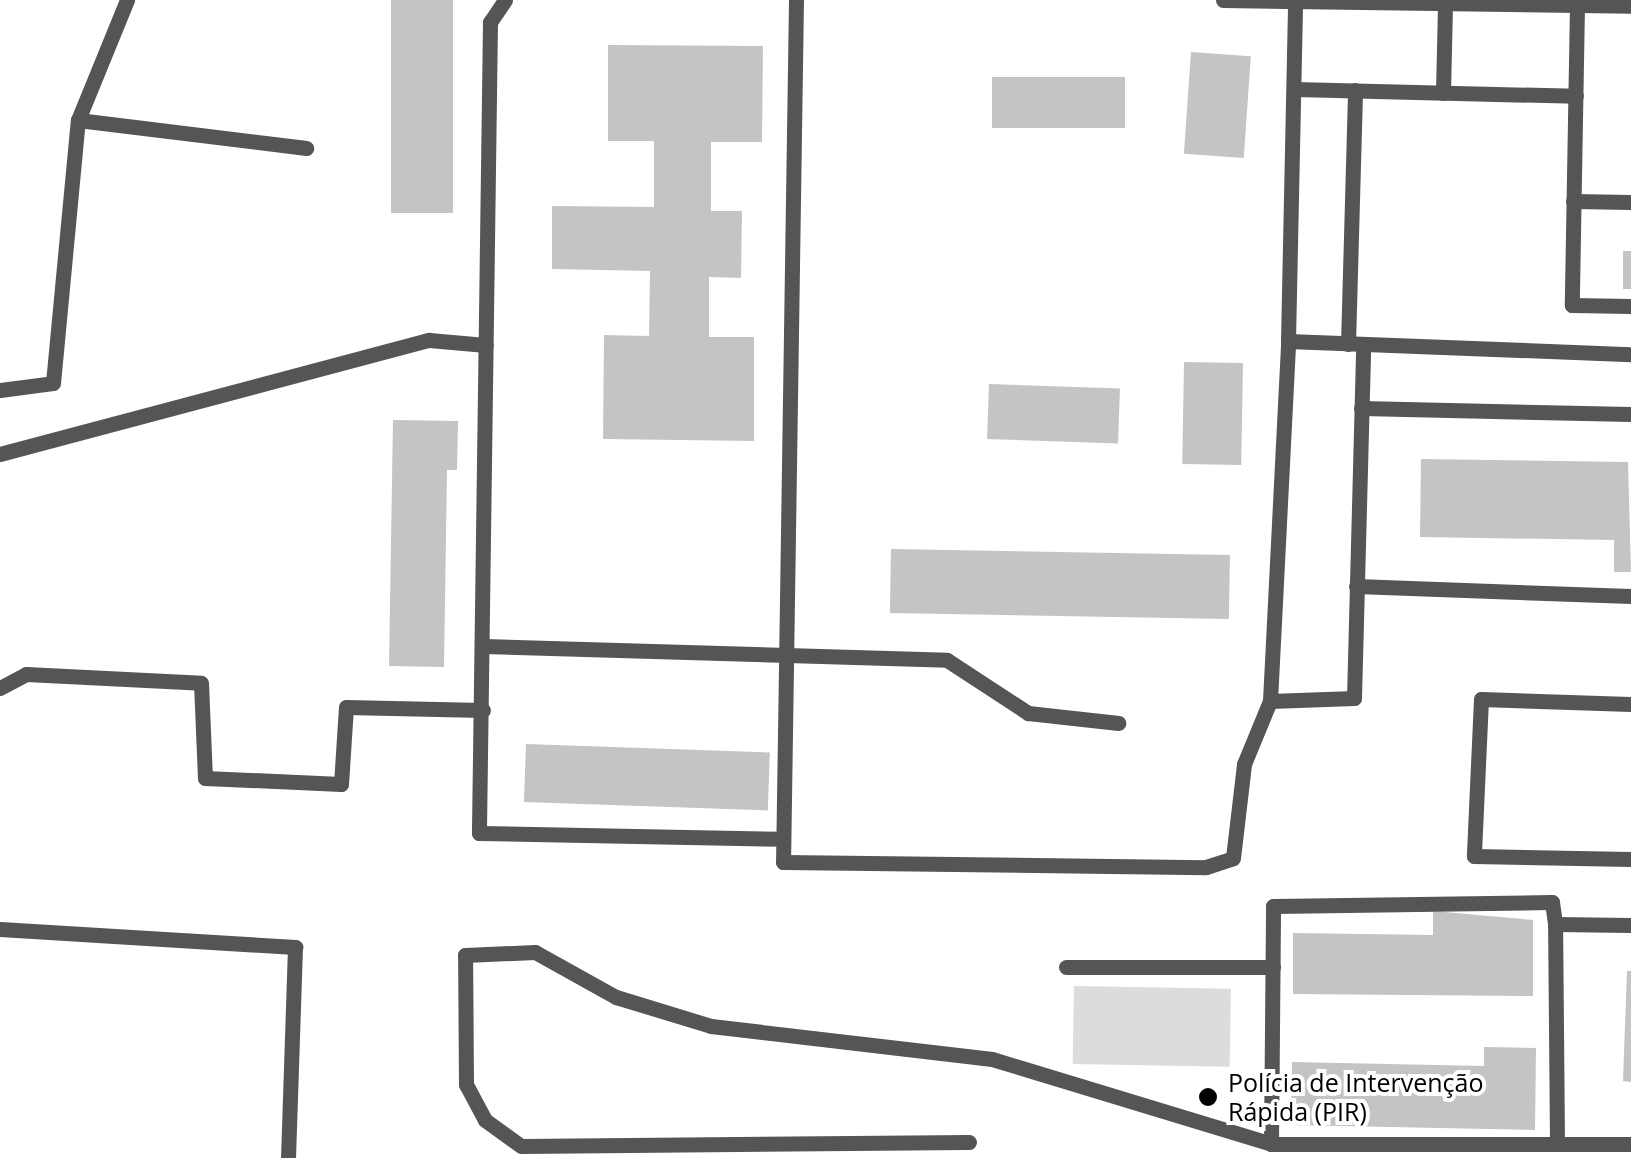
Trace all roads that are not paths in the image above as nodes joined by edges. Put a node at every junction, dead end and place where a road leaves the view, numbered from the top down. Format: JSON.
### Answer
{"nodes":[{"id":1,"x":127,"y":0,"type":"edge"},
{"id":2,"x":505,"y":0,"type":"edge"},
{"id":3,"x":796,"y":0,"type":"edge"},
{"id":4,"x":1223,"y":0,"type":"edge"},
{"id":5,"x":1295,"y":1,"type":"edge"},
{"id":6,"x":1446,"y":4,"type":"junction"},
{"id":7,"x":1576,"y":5,"type":"junction"},
{"id":8,"x":1631,"y":6,"type":"edge"},
{"id":9,"x":1296,"y":89,"type":"junction"},
{"id":10,"x":1355,"y":90,"type":"junction"},
{"id":11,"x":1443,"y":93,"type":"junction"},
{"id":12,"x":1576,"y":96,"type":"junction"},
{"id":13,"x":78,"y":120,"type":"junction"},
{"id":14,"x":306,"y":148,"type":"dead end"},
{"id":15,"x":1574,"y":201,"type":"junction"},
{"id":16,"x":1631,"y":202,"type":"edge"},
{"id":17,"x":1631,"y":306,"type":"edge"},
{"id":18,"x":1288,"y":341,"type":"junction"},
{"id":19,"x":1355,"y":344,"type":"junction"},
{"id":20,"x":486,"y":345,"type":"junction"},
{"id":21,"x":1631,"y":354,"type":"edge"},
{"id":22,"x":0,"y":390,"type":"edge"},
{"id":23,"x":1361,"y":408,"type":"junction"},
{"id":24,"x":1631,"y":414,"type":"edge"},
{"id":25,"x":0,"y":454,"type":"edge"},
{"id":26,"x":1356,"y":586,"type":"junction"},
{"id":27,"x":1631,"y":596,"type":"edge"},
{"id":28,"x":484,"y":646,"type":"junction"},
{"id":29,"x":786,"y":658,"type":"junction"},
{"id":30,"x":0,"y":688,"type":"edge"},
{"id":31,"x":1270,"y":701,"type":"junction"},
{"id":32,"x":1631,"y":704,"type":"edge"},
{"id":33,"x":483,"y":710,"type":"junction"},
{"id":34,"x":1118,"y":723,"type":"dead end"},
{"id":35,"x":783,"y":838,"type":"junction"},
{"id":36,"x":1631,"y":860,"type":"edge"},
{"id":37,"x":1555,"y":924,"type":"junction"},
{"id":38,"x":1631,"y":925,"type":"edge"},
{"id":39,"x":0,"y":929,"type":"edge"},
{"id":40,"x":1066,"y":967,"type":"dead end"},
{"id":41,"x":1272,"y":967,"type":"junction"},
{"id":42,"x":969,"y":1142,"type":"dead end"},
{"id":43,"x":1557,"y":1143,"type":"junction"},
{"id":44,"x":1271,"y":1144,"type":"junction"},
{"id":45,"x":1631,"y":1144,"type":"edge"},
{"id":46,"x":1351,"y":1151,"type":"edge"},
{"id":47,"x":288,"y":1158,"type":"edge"}],
"edges":[{"from":1,"to":13,"type":"lane"},
{"from":2,"to":20,"type":"lane"},
{"from":3,"to":29,"type":"lane"},
{"from":4,"to":5,"type":"lane"},
{"from":5,"to":6,"type":"lane"},
{"from":5,"to":9,"type":"lane"},
{"from":6,"to":7,"type":"lane"},
{"from":6,"to":11,"type":"lane"},
{"from":7,"to":8,"type":"lane"},
{"from":7,"to":12,"type":"lane"},
{"from":9,"to":10,"type":"lane"},
{"from":9,"to":18,"type":"lane"},
{"from":10,"to":11,"type":"lane"},
{"from":10,"to":19,"type":"lane"},
{"from":11,"to":12,"type":"lane"},
{"from":12,"to":15,"type":"lane"},
{"from":13,"to":14,"type":"lane"},
{"from":13,"to":22,"type":"lane"},
{"from":15,"to":16,"type":"lane"},
{"from":15,"to":17,"type":"lane"},
{"from":18,"to":19,"type":"lane"},
{"from":18,"to":31,"type":"lane"},
{"from":19,"to":21,"type":"lane"},
{"from":19,"to":23,"type":"lane"},
{"from":20,"to":25,"type":"lane"},
{"from":20,"to":28,"type":"lane"},
{"from":23,"to":24,"type":"lane"},
{"from":23,"to":26,"type":"lane"},
{"from":26,"to":27,"type":"lane"},
{"from":26,"to":31,"type":"lane"},
{"from":28,"to":29,"type":"lane"},
{"from":28,"to":33,"type":"lane"},
{"from":29,"to":34,"type":"lane"},
{"from":29,"to":35,"type":"lane"},
{"from":30,"to":33,"type":"lane"},
{"from":31,"to":35,"type":"lane"},
{"from":32,"to":36,"type":"lane"},
{"from":33,"to":35,"type":"lane"},
{"from":37,"to":38,"type":"lane"},
{"from":37,"to":41,"type":"lane"},
{"from":37,"to":43,"type":"lane"},
{"from":39,"to":47,"type":"lane"},
{"from":40,"to":41,"type":"lane"},
{"from":41,"to":44,"type":"lane"},
{"from":42,"to":44,"type":"lane"},
{"from":43,"to":45,"type":"lane"},
{"from":43,"to":46,"type":"lane"},
{"from":44,"to":46,"type":"lane"}]}
